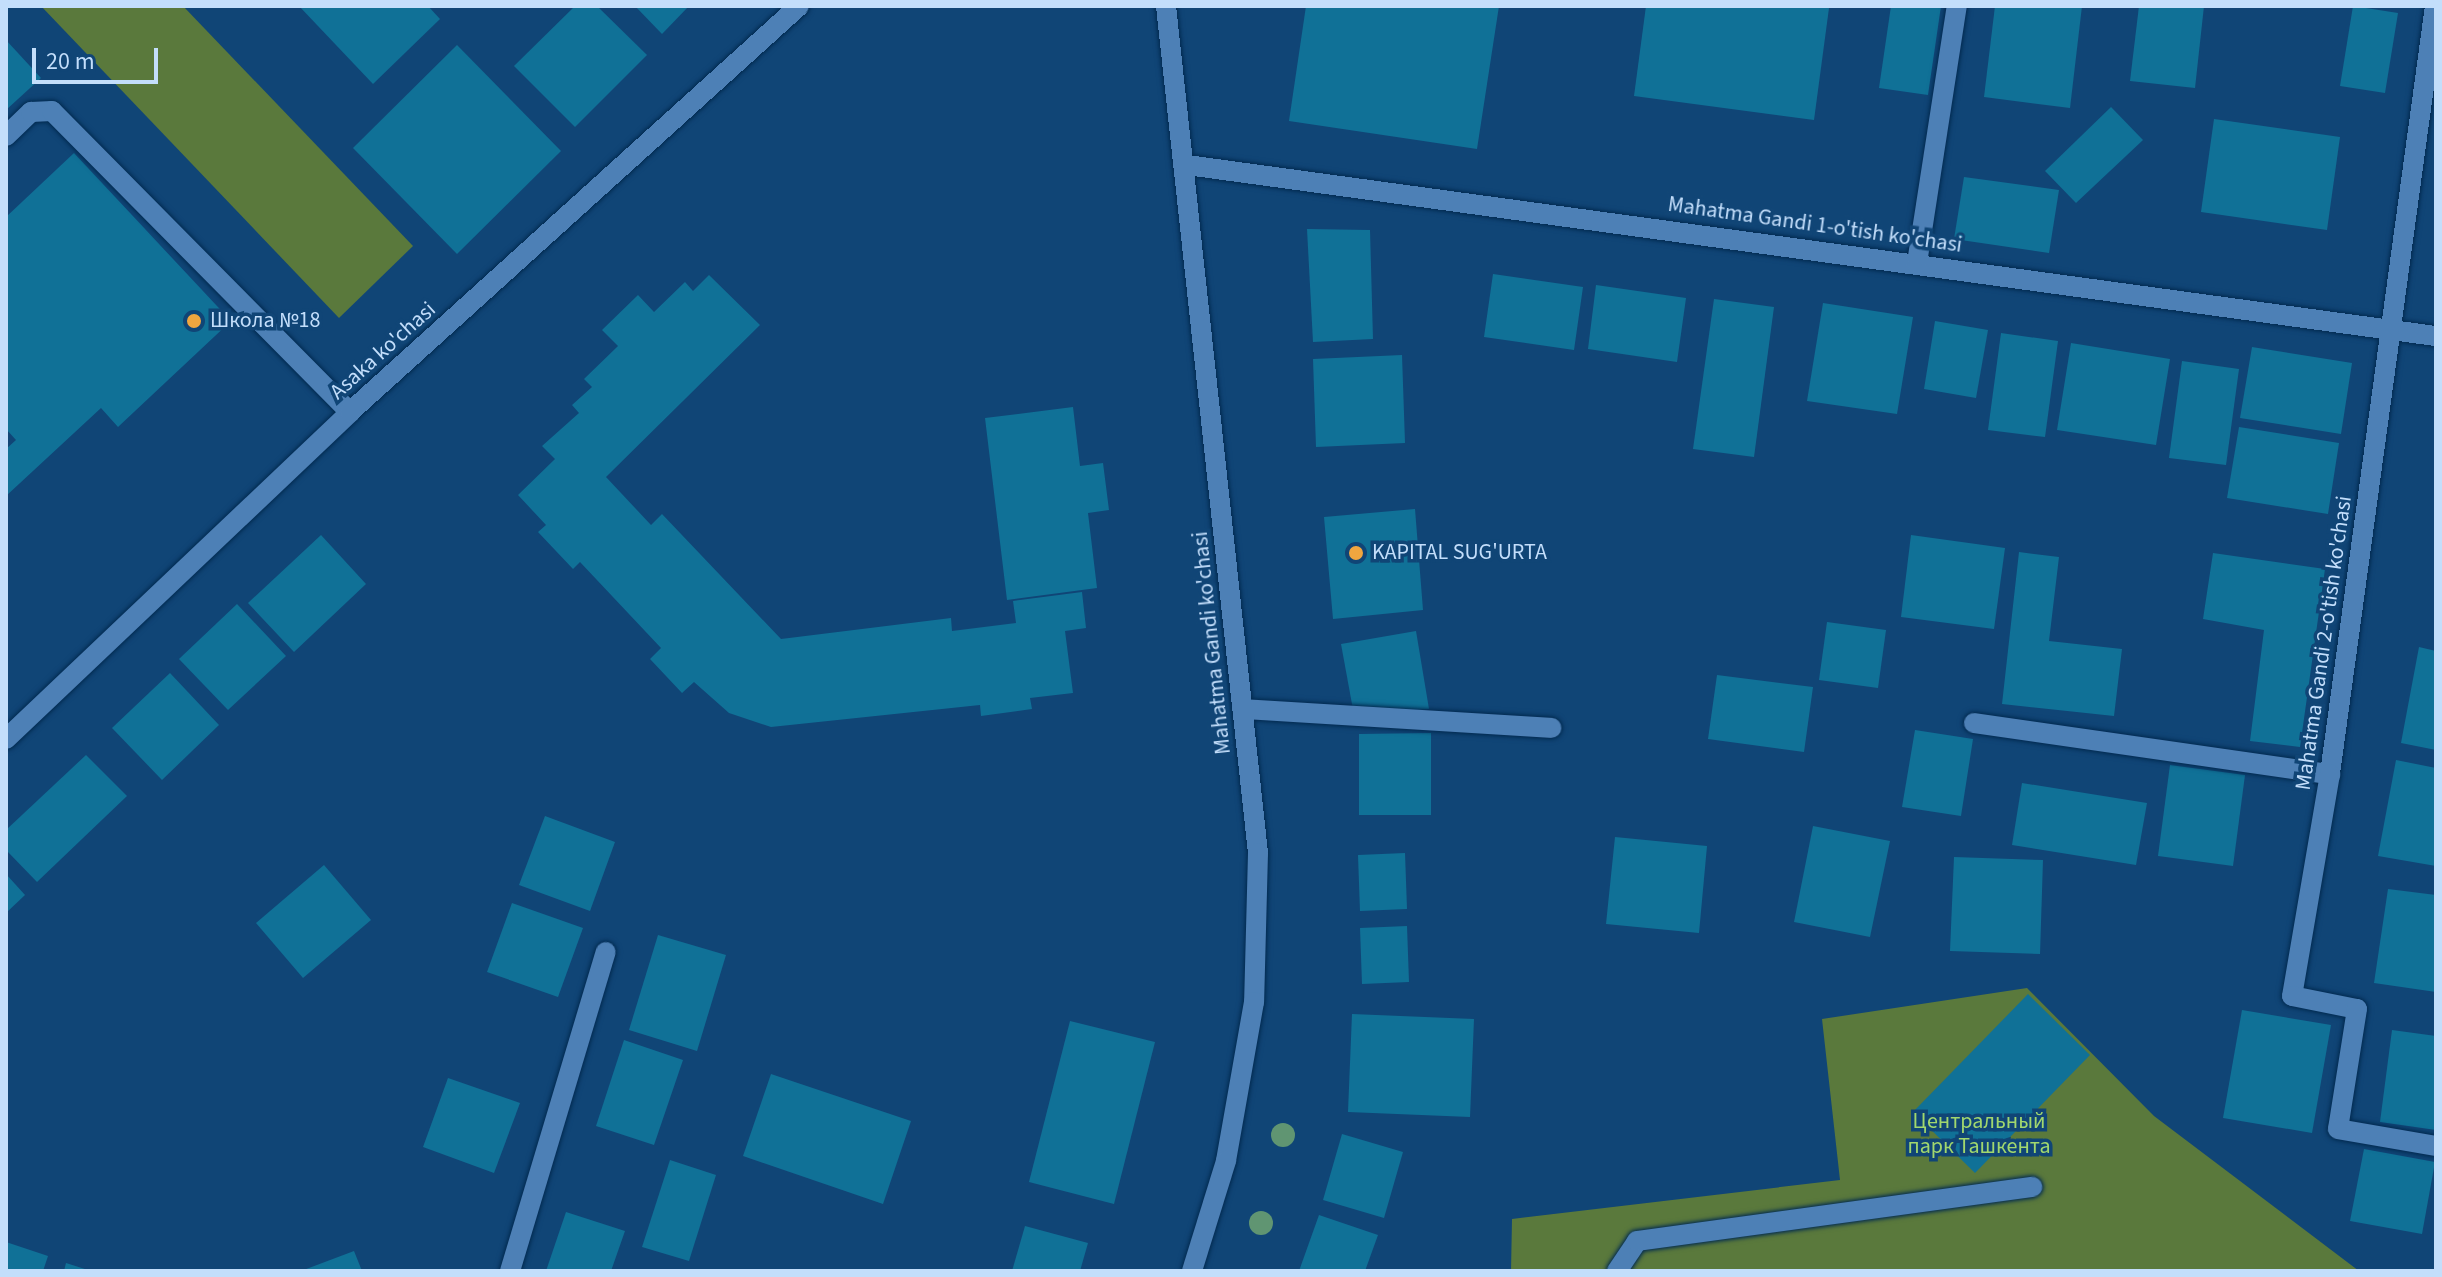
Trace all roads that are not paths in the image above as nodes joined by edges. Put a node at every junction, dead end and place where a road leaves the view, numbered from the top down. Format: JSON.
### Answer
{"nodes":[{"id":1,"x":799,"y":6,"type":"edge"},
{"id":2,"x":1166,"y":6,"type":"edge"},
{"id":3,"x":1957,"y":6,"type":"edge"},
{"id":4,"x":2435,"y":6,"type":"edge"},
{"id":5,"x":6,"y":136,"type":"edge"},
{"id":6,"x":1187,"y":165,"type":"junction"},
{"id":7,"x":1917,"y":263,"type":"junction"},
{"id":8,"x":2392,"y":331,"type":"junction"},
{"id":9,"x":2436,"y":336,"type":"edge"},
{"id":10,"x":350,"y":412,"type":"junction"},
{"id":11,"x":1243,"y":709,"type":"junction"},
{"id":12,"x":1974,"y":723,"type":"dead end"},
{"id":13,"x":1551,"y":728,"type":"dead end"},
{"id":14,"x":6,"y":739,"type":"edge"},
{"id":15,"x":2330,"y":774,"type":"junction"},
{"id":16,"x":606,"y":952,"type":"dead end"},
{"id":17,"x":2436,"y":1146,"type":"edge"},
{"id":18,"x":2032,"y":1187,"type":"dead end"},
{"id":19,"x":510,"y":1271,"type":"edge"},
{"id":20,"x":1192,"y":1271,"type":"edge"},
{"id":21,"x":1617,"y":1271,"type":"edge"}],
"edges":[{"from":1,"to":10,"type":"street","name":"Asaka ko'chasi"},
{"from":2,"to":6,"type":"street","name":"Mahatma Gandi ko'chasi"},
{"from":3,"to":7,"type":"street"},
{"from":4,"to":8,"type":"street","name":"Mahatma Gandi 2-o'tish ko'chasi"},
{"from":5,"to":10,"type":"street"},
{"from":6,"to":7,"type":"street","name":"Mahatma Gandi 1-o'tish ko'chasi"},
{"from":6,"to":11,"type":"street","name":"Mahatma Gandi ko'chasi"},
{"from":7,"to":8,"type":"street","name":"Mahatma Gandi 1-o'tish ko'chasi"},
{"from":8,"to":9,"type":"street","name":"Mahatma Gandi 1-o'tish ko'chasi"},
{"from":8,"to":15,"type":"street","name":"Mahatma Gandi 2-o'tish ko'chasi"},
{"from":10,"to":14,"type":"street","name":"Asaka ko'chasi"},
{"from":11,"to":13,"type":"street"},
{"from":11,"to":20,"type":"street","name":"Mahatma Gandi ko'chasi"},
{"from":12,"to":15,"type":"street"},
{"from":15,"to":17,"type":"street","name":"Mahatma Gandi 2-o'tish ko'chasi"},
{"from":16,"to":19,"type":"street"},
{"from":18,"to":21,"type":"street"}]}
